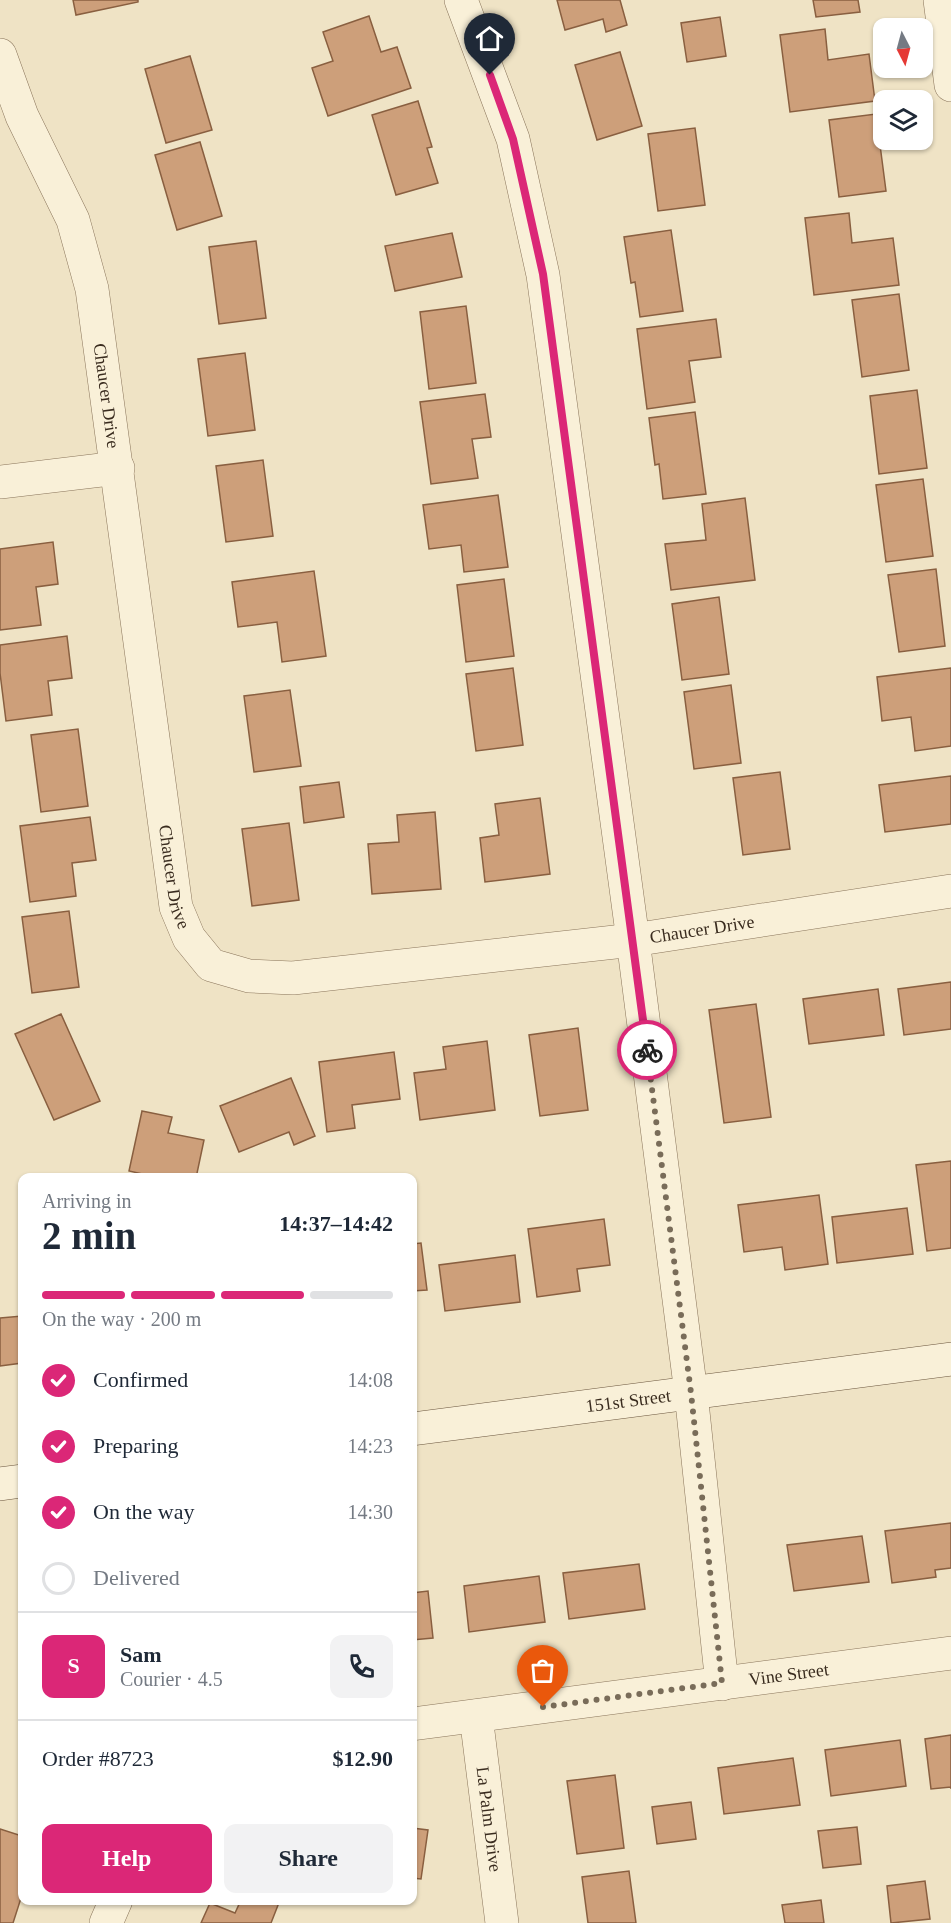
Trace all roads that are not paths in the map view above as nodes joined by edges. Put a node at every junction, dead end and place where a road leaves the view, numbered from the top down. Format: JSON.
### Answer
{"nodes":[{"id":1,"x":461,"y":0,"type":"edge"},
{"id":2,"x":940,"y":0,"type":"edge"},
{"id":3,"x":0,"y":55,"type":"edge"},
{"id":4,"x":951,"y":85,"type":"edge"},
{"id":5,"x":118,"y":468,"type":"junction"},
{"id":6,"x":0,"y":482,"type":"edge"},
{"id":7,"x":951,"y":891,"type":"edge"},
{"id":8,"x":633,"y":940,"type":"junction"},
{"id":9,"x":951,"y":1359,"type":"edge"},
{"id":10,"x":691,"y":1393,"type":"junction"},
{"id":11,"x":417,"y":1429,"type":"edge"},
{"id":12,"x":18,"y":1482,"type":"edge"},
{"id":13,"x":0,"y":1484,"type":"edge"},
{"id":14,"x":951,"y":1653,"type":"edge"},
{"id":15,"x":722,"y":1683,"type":"junction"},
{"id":16,"x":476,"y":1716,"type":"junction"},
{"id":17,"x":417,"y":1723,"type":"edge"},
{"id":18,"x":114,"y":1905,"type":"edge"},
{"id":19,"x":106,"y":1923,"type":"edge"},
{"id":20,"x":502,"y":1923,"type":"edge"}],
"edges":[{"from":1,"to":8,"type":"street"},
{"from":2,"to":4,"type":"street"},
{"from":3,"to":5,"type":"street","name":"Chaucer Drive"},
{"from":5,"to":6,"type":"street"},
{"from":5,"to":8,"type":"street","name":"Chaucer Drive"},
{"from":7,"to":8,"type":"street","name":"Chaucer Drive"},
{"from":8,"to":10,"type":"street"},
{"from":9,"to":10,"type":"street","name":"151st Street"},
{"from":10,"to":11,"type":"street","name":"151st Street"},
{"from":10,"to":15,"type":"street"},
{"from":12,"to":13,"type":"street"},
{"from":14,"to":15,"type":"street","name":"Vine Street"},
{"from":15,"to":16,"type":"street","name":"Vine Street"},
{"from":16,"to":17,"type":"street","name":"Vine Street"},
{"from":16,"to":20,"type":"street","name":"La Palm Drive"},
{"from":18,"to":19,"type":"street"}]}
